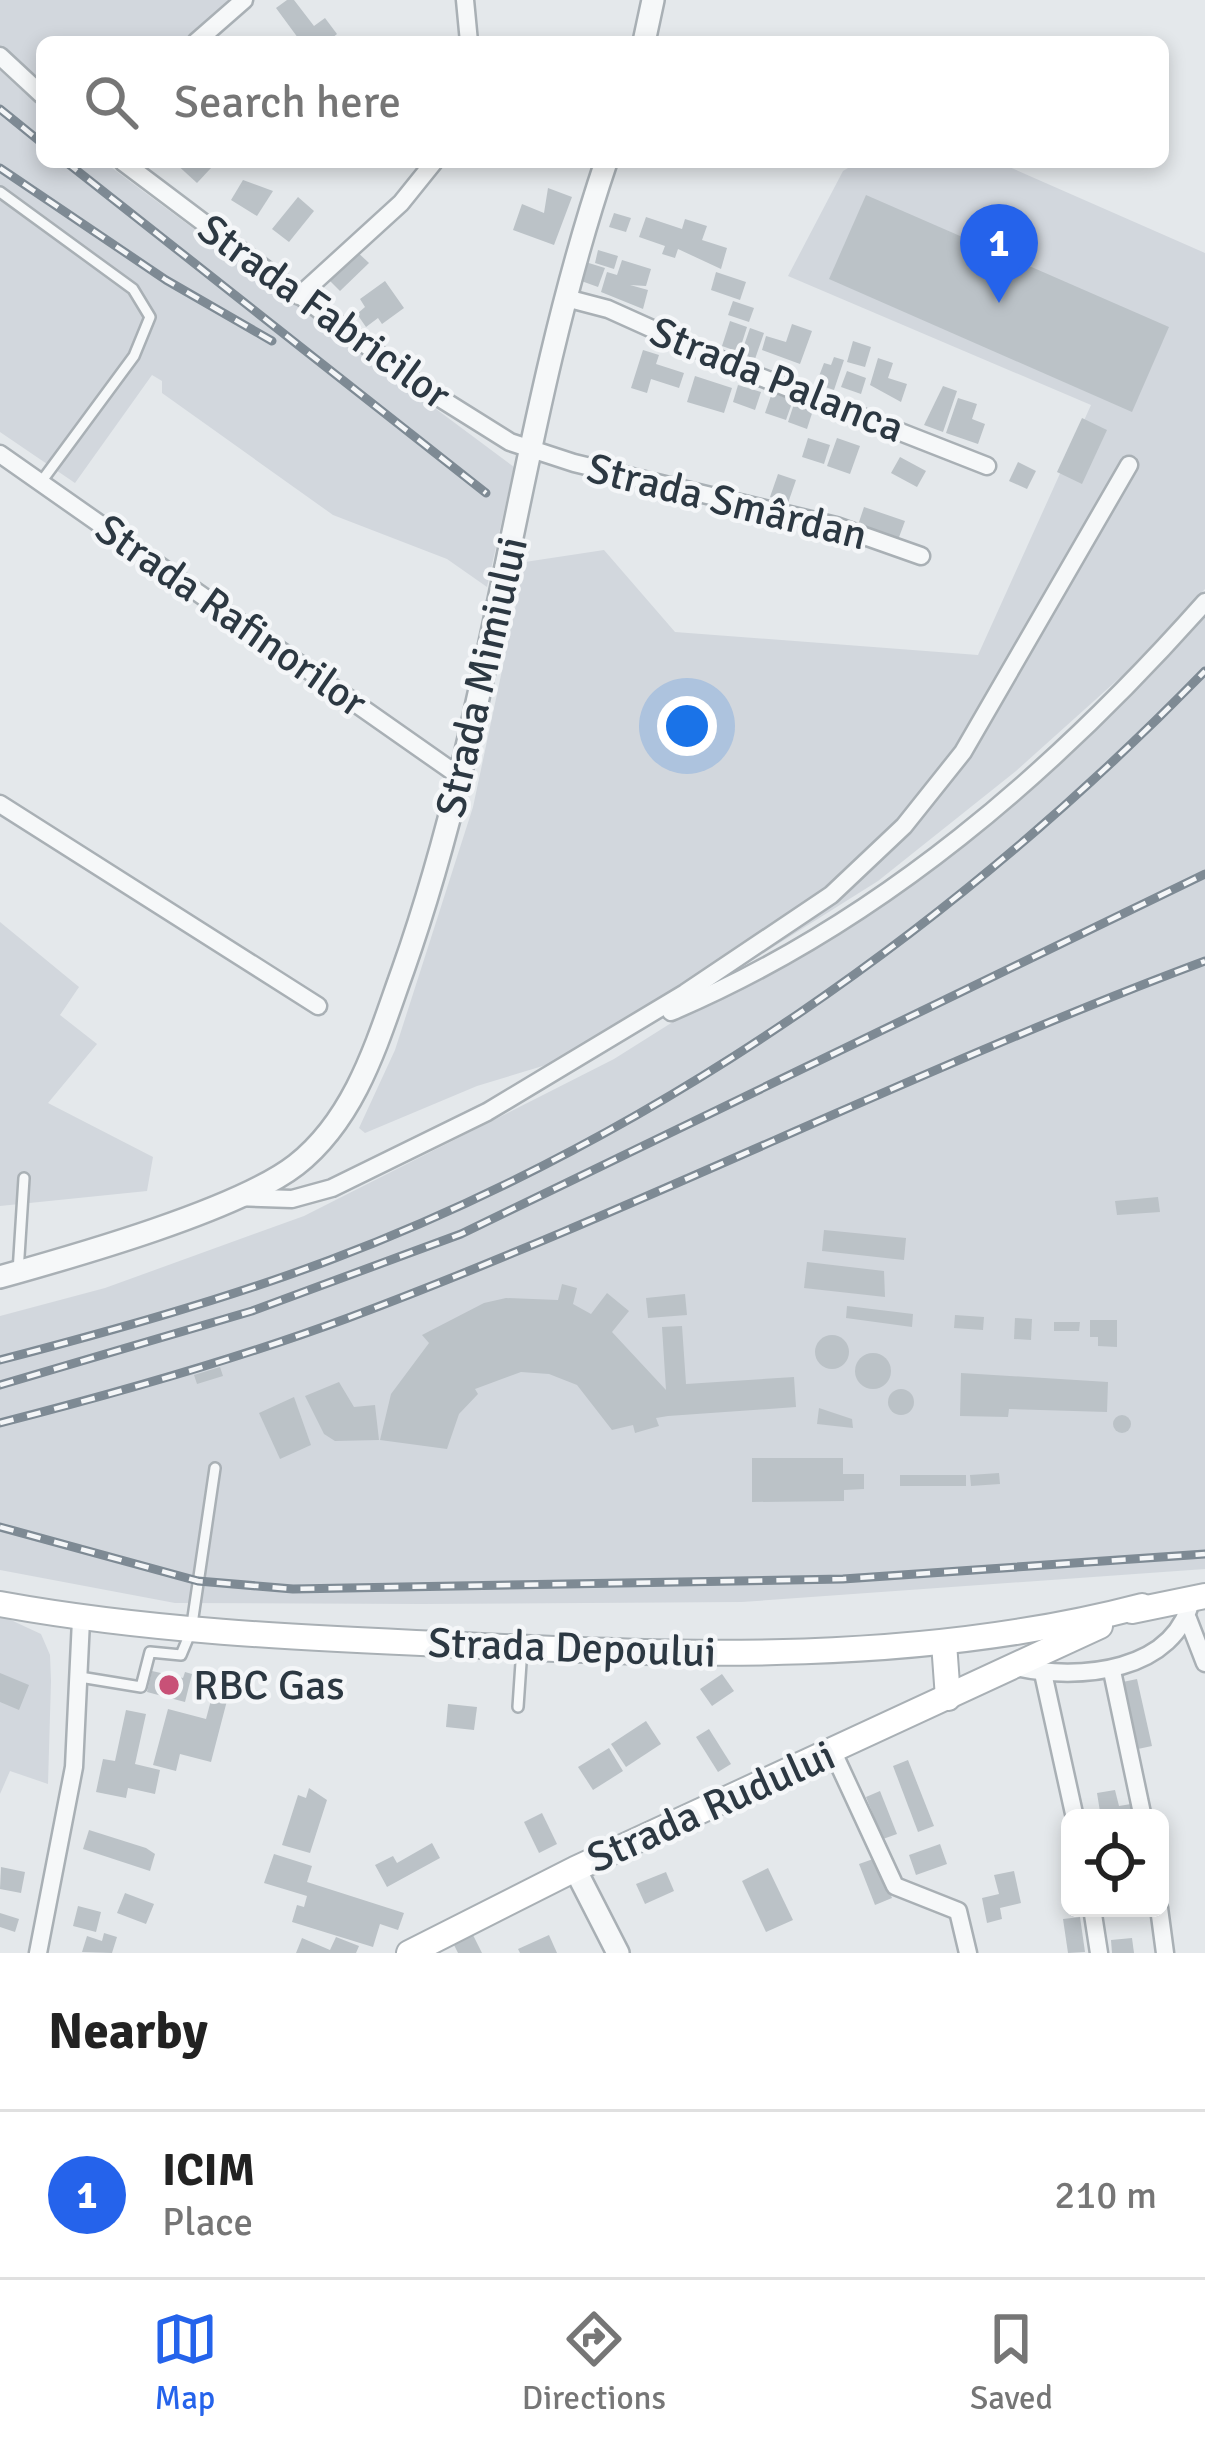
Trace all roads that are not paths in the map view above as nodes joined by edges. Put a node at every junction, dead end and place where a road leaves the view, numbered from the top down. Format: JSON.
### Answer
{"nodes":[{"id":1,"x":244,"y":0,"type":"edge"},
{"id":2,"x":465,"y":0,"type":"edge"},
{"id":3,"x":653,"y":0,"type":"edge"},
{"id":4,"x":203,"y":36,"type":"edge"},
{"id":5,"x":468,"y":36,"type":"edge"},
{"id":6,"x":645,"y":36,"type":"edge"},
{"id":7,"x":0,"y":56,"type":"edge"},
{"id":8,"x":36,"y":89,"type":"edge"},
{"id":9,"x":132,"y":168,"type":"edge"},
{"id":10,"x":429,"y":168,"type":"edge"},
{"id":11,"x":604,"y":168,"type":"edge"},
{"id":12,"x":0,"y":192,"type":"edge"},
{"id":13,"x":299,"y":296,"type":"junction"},
{"id":14,"x":566,"y":298,"type":"junction"},
{"id":15,"x":531,"y":450,"type":"junction"},
{"id":16,"x":0,"y":454,"type":"edge"},
{"id":17,"x":1129,"y":465,"type":"dead end"},
{"id":18,"x":987,"y":466,"type":"dead end"},
{"id":19,"x":41,"y":482,"type":"junction"},
{"id":20,"x":922,"y":556,"type":"dead end"},
{"id":21,"x":1205,"y":602,"type":"edge"},
{"id":22,"x":462,"y":778,"type":"junction"},
{"id":23,"x":0,"y":804,"type":"edge"},
{"id":24,"x":319,"y":1006,"type":"dead end"},
{"id":25,"x":620,"y":1034,"type":"junction"},
{"id":26,"x":24,"y":1178,"type":"dead end"},
{"id":27,"x":236,"y":1197,"type":"junction"},
{"id":28,"x":9,"y":1275,"type":"edge"},
{"id":29,"x":214,"y":1468,"type":"dead end"},
{"id":30,"x":0,"y":1604,"type":"edge"},
{"id":31,"x":1195,"y":1604,"type":"edge"},
{"id":32,"x":1142,"y":1606,"type":"junction"},
{"id":33,"x":81,"y":1620,"type":"junction"},
{"id":34,"x":191,"y":1631,"type":"junction"},
{"id":35,"x":944,"y":1643,"type":"junction"},
{"id":36,"x":522,"y":1648,"type":"junction"},
{"id":37,"x":1205,"y":1664,"type":"edge"},
{"id":38,"x":1016,"y":1667,"type":"junction"},
{"id":39,"x":1112,"y":1671,"type":"junction"},
{"id":40,"x":1043,"y":1673,"type":"junction"},
{"id":41,"x":80,"y":1677,"type":"junction"},
{"id":42,"x":948,"y":1698,"type":"junction"},
{"id":43,"x":518,"y":1707,"type":"dead end"},
{"id":44,"x":833,"y":1752,"type":"junction"},
{"id":45,"x":1073,"y":1809,"type":"edge"},
{"id":46,"x":1142,"y":1809,"type":"edge"},
{"id":47,"x":575,"y":1869,"type":"junction"},
{"id":48,"x":1093,"y":1917,"type":"edge"},
{"id":49,"x":1160,"y":1917,"type":"edge"},
{"id":50,"x":38,"y":1953,"type":"edge"},
{"id":51,"x":409,"y":1953,"type":"edge"},
{"id":52,"x":619,"y":1953,"type":"edge"},
{"id":53,"x":968,"y":1953,"type":"edge"},
{"id":54,"x":1099,"y":1953,"type":"edge"},
{"id":55,"x":1165,"y":1953,"type":"edge"}],
"edges":[{"from":1,"to":4,"type":"street"},
{"from":2,"to":5,"type":"street"},
{"from":3,"to":6,"type":"street"},
{"from":7,"to":8,"type":"street"},
{"from":9,"to":13,"type":"street","name":"Strada Fabricilor"},
{"from":10,"to":13,"type":"street"},
{"from":11,"to":14,"type":"street","name":"Strada Mimiului"},
{"from":12,"to":19,"type":"lane"},
{"from":13,"to":15,"type":"street","name":"Strada Fabricilor"},
{"from":14,"to":15,"type":"street","name":"Strada Mimiului"},
{"from":14,"to":18,"type":"street","name":"Strada Palanca"},
{"from":15,"to":20,"type":"street","name":"Strada Smârdan"},
{"from":15,"to":22,"type":"street","name":"Strada Mimiului"},
{"from":16,"to":19,"type":"street","name":"Strada Rafinorilor"},
{"from":17,"to":25,"type":"street"},
{"from":19,"to":22,"type":"street","name":"Strada Rafinorilor"},
{"from":21,"to":25,"type":"street"},
{"from":22,"to":27,"type":"street","name":"Strada Mimiului"},
{"from":23,"to":24,"type":"street"},
{"from":25,"to":27,"type":"street"},
{"from":26,"to":28,"type":"lane"},
{"from":27,"to":28,"type":"street","name":"Strada Mimiului"},
{"from":29,"to":34,"type":"lane"},
{"from":30,"to":33,"type":"main road","name":"Strada Depoului"},
{"from":31,"to":32,"type":"main road","name":"Strada Rudului"},
{"from":31,"to":37,"type":"street"},
{"from":31,"to":39,"type":"street"},
{"from":32,"to":35,"type":"main road","name":"Strada Depoului"},
{"from":32,"to":38,"type":"main road","name":"Strada Rudului"},
{"from":33,"to":34,"type":"main road","name":"Strada Depoului"},
{"from":33,"to":41,"type":"street"},
{"from":34,"to":36,"type":"main road","name":"Strada Depoului"},
{"from":34,"to":41,"type":"lane"},
{"from":35,"to":36,"type":"main road","name":"Strada Depoului"},
{"from":35,"to":42,"type":"main road"},
{"from":36,"to":43,"type":"lane"},
{"from":38,"to":40,"type":"street"},
{"from":38,"to":42,"type":"main road","name":"Strada Rudului"},
{"from":39,"to":40,"type":"street"},
{"from":39,"to":46,"type":"street"},
{"from":40,"to":45,"type":"street"},
{"from":41,"to":50,"type":"street"},
{"from":42,"to":44,"type":"main road","name":"Strada Rudului"},
{"from":44,"to":47,"type":"main road","name":"Strada Rudului"},
{"from":44,"to":53,"type":"street"},
{"from":47,"to":51,"type":"main road","name":"Strada Rudului"},
{"from":47,"to":52,"type":"street"},
{"from":48,"to":54,"type":"street"},
{"from":49,"to":55,"type":"street"}]}
